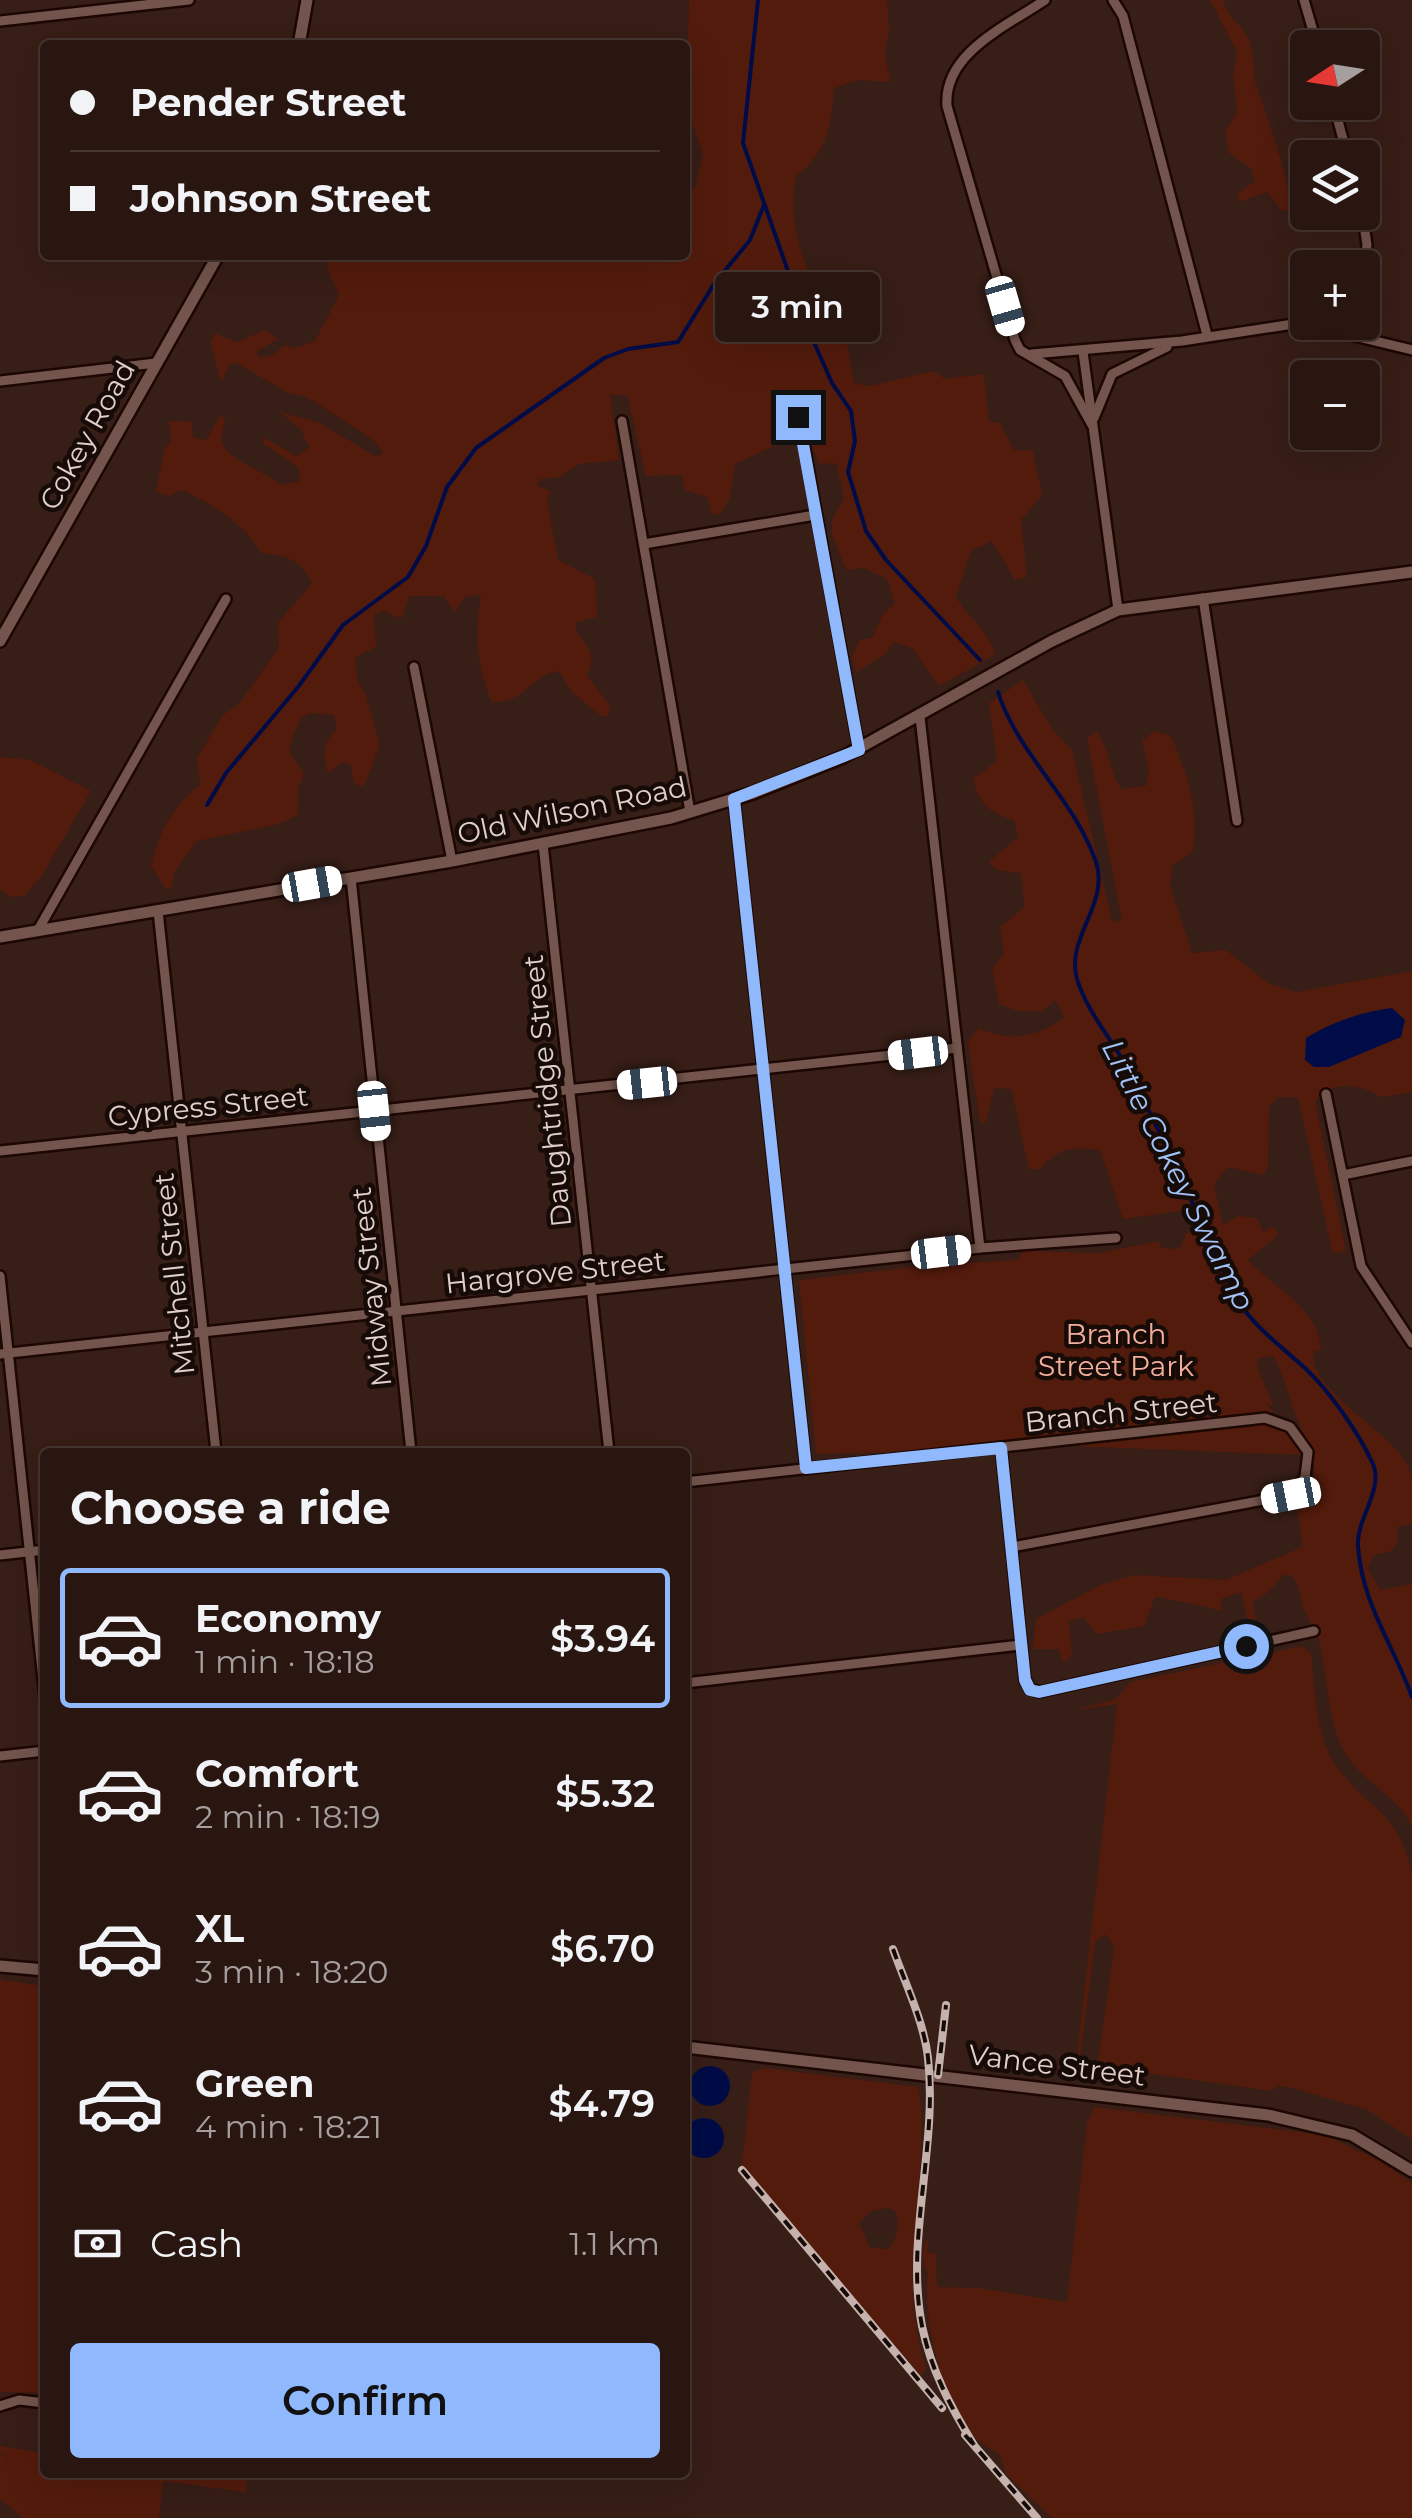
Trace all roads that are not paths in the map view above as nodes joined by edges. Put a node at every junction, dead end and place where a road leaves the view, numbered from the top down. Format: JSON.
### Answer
{"nodes":[{"id":1,"x":190,"y":0,"type":"edge"},
{"id":2,"x":307,"y":0,"type":"edge"},
{"id":3,"x":1045,"y":0,"type":"edge"},
{"id":4,"x":1113,"y":0,"type":"edge"},
{"id":5,"x":1304,"y":0,"type":"edge"},
{"id":6,"x":0,"y":21,"type":"edge"},
{"id":7,"x":1313,"y":30,"type":"edge"},
{"id":8,"x":300,"y":40,"type":"edge"},
{"id":9,"x":215,"y":260,"type":"edge"},
{"id":10,"x":1290,"y":324,"type":"edge"},
{"id":11,"x":1208,"y":336,"type":"junction"},
{"id":12,"x":1373,"y":340,"type":"edge"},
{"id":13,"x":1182,"y":341,"type":"junction"},
{"id":14,"x":1412,"y":350,"type":"edge"},
{"id":15,"x":1083,"y":352,"type":"junction"},
{"id":16,"x":1029,"y":354,"type":"junction"},
{"id":17,"x":156,"y":363,"type":"junction"},
{"id":18,"x":0,"y":382,"type":"edge"},
{"id":19,"x":798,"y":417,"type":"dead end"},
{"id":20,"x":622,"y":421,"type":"dead end"},
{"id":21,"x":1092,"y":425,"type":"junction"},
{"id":22,"x":816,"y":515,"type":"junction"},
{"id":23,"x":644,"y":544,"type":"junction"},
{"id":24,"x":1412,"y":572,"type":"edge"},
{"id":25,"x":1203,"y":598,"type":"junction"},
{"id":26,"x":226,"y":599,"type":"dead end"},
{"id":27,"x":1118,"y":610,"type":"junction"},
{"id":28,"x":6,"y":618,"type":"edge"},
{"id":29,"x":0,"y":641,"type":"edge"},
{"id":30,"x":414,"y":667,"type":"dead end"},
{"id":31,"x":920,"y":717,"type":"junction"},
{"id":32,"x":859,"y":750,"type":"junction"},
{"id":33,"x":734,"y":799,"type":"junction"},
{"id":34,"x":690,"y":812,"type":"junction"},
{"id":35,"x":1237,"y":821,"type":"dead end"},
{"id":36,"x":543,"y":844,"type":"junction"},
{"id":37,"x":452,"y":861,"type":"junction"},
{"id":38,"x":351,"y":878,"type":"junction"},
{"id":39,"x":158,"y":911,"type":"junction"},
{"id":40,"x":38,"y":930,"type":"junction"},
{"id":41,"x":0,"y":937,"type":"edge"},
{"id":42,"x":957,"y":1048,"type":"junction"},
{"id":43,"x":763,"y":1071,"type":"junction"},
{"id":44,"x":570,"y":1091,"type":"junction"},
{"id":45,"x":1326,"y":1094,"type":"dead end"},
{"id":46,"x":374,"y":1111,"type":"junction"},
{"id":47,"x":182,"y":1132,"type":"junction"},
{"id":48,"x":0,"y":1151,"type":"edge"},
{"id":49,"x":1412,"y":1160,"type":"edge"},
{"id":50,"x":1343,"y":1175,"type":"junction"},
{"id":51,"x":1116,"y":1238,"type":"dead end"},
{"id":52,"x":980,"y":1248,"type":"junction"},
{"id":53,"x":784,"y":1270,"type":"junction"},
{"id":54,"x":0,"y":1276,"type":"edge"},
{"id":55,"x":591,"y":1290,"type":"junction"},
{"id":56,"x":397,"y":1311,"type":"junction"},
{"id":57,"x":204,"y":1331,"type":"junction"},
{"id":58,"x":1412,"y":1343,"type":"edge"},
{"id":59,"x":4,"y":1354,"type":"edge"},
{"id":60,"x":216,"y":1448,"type":"edge"},
{"id":61,"x":411,"y":1448,"type":"edge"},
{"id":62,"x":609,"y":1448,"type":"edge"},
{"id":63,"x":1001,"y":1448,"type":"junction"},
{"id":64,"x":806,"y":1468,"type":"junction"},
{"id":65,"x":690,"y":1481,"type":"edge"},
{"id":66,"x":1012,"y":1547,"type":"junction"},
{"id":67,"x":40,"y":1551,"type":"edge"},
{"id":68,"x":29,"y":1552,"type":"junction"},
{"id":69,"x":0,"y":1555,"type":"edge"},
{"id":70,"x":1314,"y":1631,"type":"dead end"},
{"id":71,"x":1021,"y":1645,"type":"junction"},
{"id":72,"x":40,"y":1652,"type":"edge"},
{"id":73,"x":690,"y":1682,"type":"edge"},
{"id":74,"x":40,"y":1752,"type":"edge"},
{"id":75,"x":0,"y":1756,"type":"edge"},
{"id":76,"x":0,"y":1966,"type":"edge"},
{"id":77,"x":40,"y":1970,"type":"edge"},
{"id":78,"x":690,"y":2048,"type":"edge"},
{"id":79,"x":1412,"y":2170,"type":"edge"},
{"id":80,"x":40,"y":2403,"type":"edge"},
{"id":81,"x":0,"y":2406,"type":"edge"}],
"edges":[{"from":1,"to":6,"type":"street"},
{"from":2,"to":8,"type":"street"},
{"from":3,"to":16,"type":"street"},
{"from":4,"to":11,"type":"street"},
{"from":5,"to":7,"type":"street"},
{"from":9,"to":17,"type":"street","name":"Cokey Road"},
{"from":10,"to":11,"type":"street"},
{"from":11,"to":13,"type":"street"},
{"from":12,"to":14,"type":"street"},
{"from":13,"to":15,"type":"street"},
{"from":13,"to":21,"type":"street"},
{"from":15,"to":16,"type":"street"},
{"from":15,"to":21,"type":"street"},
{"from":16,"to":21,"type":"street"},
{"from":17,"to":18,"type":"street"},
{"from":17,"to":28,"type":"street","name":"Cokey Road"},
{"from":19,"to":22,"type":"street"},
{"from":20,"to":23,"type":"street"},
{"from":21,"to":27,"type":"street"},
{"from":22,"to":23,"type":"street"},
{"from":22,"to":32,"type":"street"},
{"from":23,"to":34,"type":"street"},
{"from":24,"to":25,"type":"street","name":"Old Wilson Road"},
{"from":25,"to":27,"type":"street","name":"Old Wilson Road"},
{"from":25,"to":35,"type":"street"},
{"from":26,"to":40,"type":"street"},
{"from":27,"to":31,"type":"street","name":"Old Wilson Road"},
{"from":28,"to":29,"type":"street","name":"Cokey Road"},
{"from":30,"to":37,"type":"street"},
{"from":31,"to":32,"type":"street","name":"Old Wilson Road"},
{"from":31,"to":42,"type":"street"},
{"from":32,"to":33,"type":"street","name":"Old Wilson Road"},
{"from":33,"to":34,"type":"street","name":"Old Wilson Road"},
{"from":33,"to":43,"type":"street"},
{"from":34,"to":36,"type":"street","name":"Old Wilson Road"},
{"from":36,"to":37,"type":"street","name":"Old Wilson Road"},
{"from":36,"to":44,"type":"street","name":"Daughtridge Street"},
{"from":37,"to":38,"type":"street","name":"Old Wilson Road"},
{"from":38,"to":39,"type":"street","name":"Old Wilson Road"},
{"from":38,"to":46,"type":"street","name":"Midway Street"},
{"from":39,"to":40,"type":"street","name":"Old Wilson Road"},
{"from":39,"to":47,"type":"street","name":"Mitchell Street"},
{"from":40,"to":41,"type":"street","name":"Old Wilson Road"},
{"from":42,"to":43,"type":"street","name":"Cypress Street"},
{"from":42,"to":52,"type":"street"},
{"from":43,"to":44,"type":"street","name":"Cypress Street"},
{"from":43,"to":53,"type":"street"},
{"from":44,"to":46,"type":"street","name":"Cypress Street"},
{"from":44,"to":55,"type":"street","name":"Daughtridge Street"},
{"from":45,"to":50,"type":"street"},
{"from":46,"to":47,"type":"street","name":"Cypress Street"},
{"from":46,"to":56,"type":"street","name":"Midway Street"},
{"from":47,"to":48,"type":"street","name":"Cypress Street"},
{"from":47,"to":57,"type":"street","name":"Mitchell Street"},
{"from":49,"to":50,"type":"street"},
{"from":50,"to":58,"type":"street"},
{"from":51,"to":52,"type":"street","name":"Hargrove Street"},
{"from":52,"to":53,"type":"street","name":"Hargrove Street"},
{"from":53,"to":55,"type":"street","name":"Hargrove Street"},
{"from":53,"to":64,"type":"street"},
{"from":54,"to":59,"type":"street"},
{"from":55,"to":56,"type":"street","name":"Hargrove Street"},
{"from":55,"to":62,"type":"street","name":"Daughtridge Street"},
{"from":56,"to":57,"type":"street","name":"Hargrove Street"},
{"from":56,"to":61,"type":"street","name":"Midway Street"},
{"from":57,"to":59,"type":"street","name":"Hargrove Street"},
{"from":57,"to":60,"type":"street","name":"Mitchell Street"},
{"from":59,"to":68,"type":"street"},
{"from":63,"to":64,"type":"street","name":"Branch Street"},
{"from":63,"to":66,"type":"street"},
{"from":63,"to":66,"type":"street","name":"Branch Street"},
{"from":64,"to":65,"type":"street","name":"Branch Street"},
{"from":66,"to":71,"type":"street"},
{"from":67,"to":68,"type":"street"},
{"from":68,"to":69,"type":"street"},
{"from":68,"to":72,"type":"street"},
{"from":70,"to":71,"type":"street"},
{"from":71,"to":73,"type":"street"},
{"from":74,"to":75,"type":"street"},
{"from":76,"to":77,"type":"street"},
{"from":78,"to":79,"type":"street","name":"Vance Street"},
{"from":80,"to":81,"type":"street"}]}
